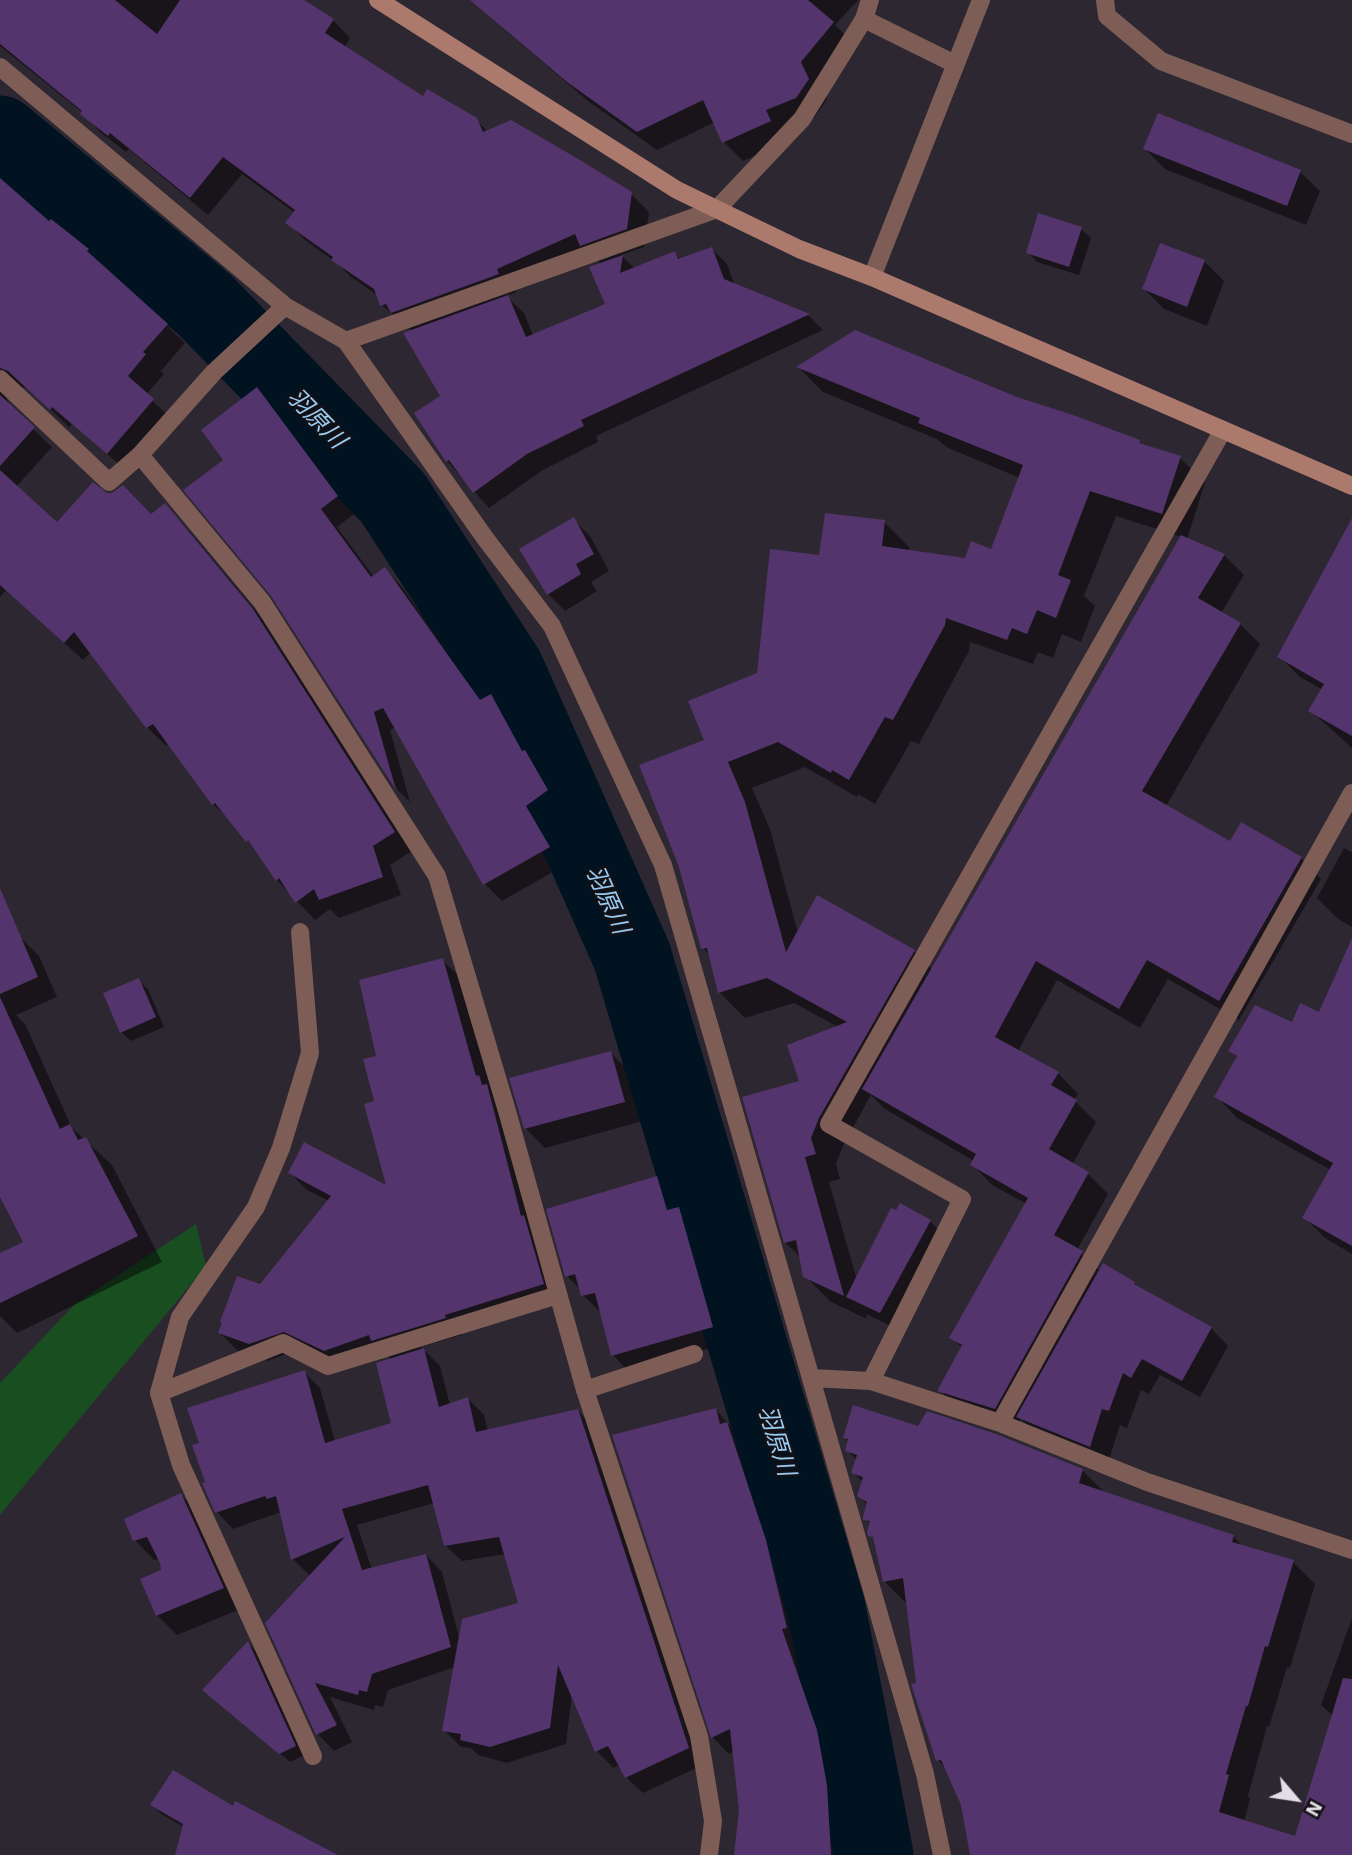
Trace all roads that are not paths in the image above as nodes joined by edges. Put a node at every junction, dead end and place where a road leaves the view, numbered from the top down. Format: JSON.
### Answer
{"nodes":[{"id":1,"x":378,"y":0,"type":"edge"},
{"id":2,"x":870,"y":0,"type":"edge"},
{"id":3,"x":981,"y":0,"type":"edge"},
{"id":4,"x":1105,"y":0,"type":"edge"},
{"id":5,"x":864,"y":19,"type":"junction"},
{"id":6,"x":955,"y":64,"type":"junction"},
{"id":7,"x":0,"y":66,"type":"edge"},
{"id":8,"x":1352,"y":134,"type":"edge"},
{"id":9,"x":717,"y":209,"type":"junction"},
{"id":10,"x":872,"y":277,"type":"junction"},
{"id":11,"x":285,"y":306,"type":"junction"},
{"id":12,"x":346,"y":341,"type":"junction"},
{"id":13,"x":0,"y":380,"type":"edge"},
{"id":14,"x":1223,"y":430,"type":"junction"},
{"id":15,"x":139,"y":455,"type":"junction"},
{"id":16,"x":1352,"y":486,"type":"edge"},
{"id":17,"x":1352,"y":793,"type":"edge"},
{"id":18,"x":300,"y":932,"type":"dead end"},
{"id":19,"x":558,"y":1295,"type":"junction"},
{"id":20,"x":694,"y":1354,"type":"dead end"},
{"id":21,"x":811,"y":1378,"type":"junction"},
{"id":22,"x":872,"y":1381,"type":"junction"},
{"id":23,"x":585,"y":1390,"type":"junction"},
{"id":24,"x":159,"y":1393,"type":"junction"},
{"id":25,"x":1000,"y":1423,"type":"junction"},
{"id":26,"x":1352,"y":1550,"type":"edge"},
{"id":27,"x":313,"y":1756,"type":"dead end"},
{"id":28,"x":709,"y":1855,"type":"edge"},
{"id":29,"x":942,"y":1855,"type":"edge"}],
"edges":[{"from":1,"to":9,"type":"street"},
{"from":2,"to":5,"type":"street"},
{"from":3,"to":6,"type":"street"},
{"from":4,"to":8,"type":"street"},
{"from":5,"to":6,"type":"street"},
{"from":5,"to":9,"type":"street"},
{"from":6,"to":10,"type":"street"},
{"from":7,"to":11,"type":"street"},
{"from":9,"to":10,"type":"street"},
{"from":9,"to":12,"type":"street"},
{"from":10,"to":14,"type":"street"},
{"from":11,"to":12,"type":"street"},
{"from":11,"to":15,"type":"street"},
{"from":12,"to":21,"type":"street"},
{"from":13,"to":15,"type":"street"},
{"from":14,"to":16,"type":"street"},
{"from":14,"to":22,"type":"street"},
{"from":15,"to":19,"type":"street"},
{"from":17,"to":25,"type":"street"},
{"from":18,"to":24,"type":"street"},
{"from":19,"to":23,"type":"street"},
{"from":19,"to":24,"type":"street"},
{"from":20,"to":23,"type":"street"},
{"from":21,"to":22,"type":"street"},
{"from":21,"to":29,"type":"street"},
{"from":22,"to":25,"type":"street"},
{"from":23,"to":28,"type":"street"},
{"from":24,"to":27,"type":"street"},
{"from":25,"to":26,"type":"street"}]}
